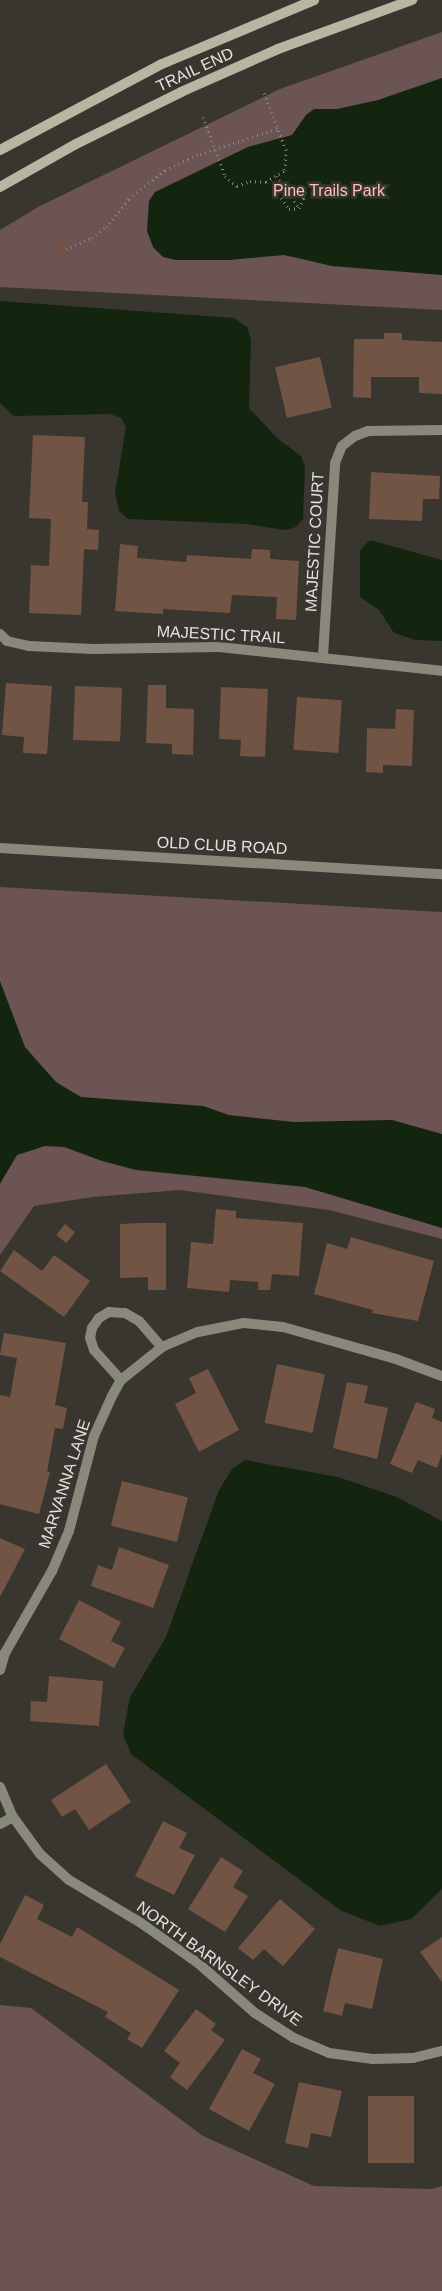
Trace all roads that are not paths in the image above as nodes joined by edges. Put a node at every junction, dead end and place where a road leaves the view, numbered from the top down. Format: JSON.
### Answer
{"nodes":[{"id":1,"x":314,"y":0,"type":"edge"},
{"id":2,"x":412,"y":0,"type":"edge"},
{"id":3,"x":0,"y":150,"type":"edge"},
{"id":4,"x":0,"y":187,"type":"edge"},
{"id":5,"x":442,"y":430,"type":"edge"},
{"id":6,"x":0,"y":634,"type":"edge"},
{"id":7,"x":323,"y":656,"type":"junction"},
{"id":8,"x":442,"y":671,"type":"edge"},
{"id":9,"x":0,"y":848,"type":"edge"},
{"id":10,"x":442,"y":874,"type":"edge"},
{"id":11,"x":162,"y":1347,"type":"junction"},
{"id":12,"x":442,"y":1376,"type":"edge"},
{"id":13,"x":122,"y":1380,"type":"junction"},
{"id":14,"x":0,"y":1670,"type":"edge"},
{"id":15,"x":0,"y":1787,"type":"edge"},
{"id":16,"x":13,"y":1817,"type":"junction"},
{"id":17,"x":0,"y":1824,"type":"edge"},
{"id":18,"x":442,"y":2051,"type":"edge"}],
"edges":[{"from":1,"to":3,"type":"street","name":"TRAIL END"},
{"from":2,"to":4,"type":"street","name":"TRAIL END"},
{"from":5,"to":7,"type":"street","name":"MAJESTIC COURT"},
{"from":6,"to":7,"type":"street","name":"MAJESTIC TRAIL"},
{"from":7,"to":8,"type":"street","name":"MAJESTIC TRAIL"},
{"from":9,"to":10,"type":"street","name":"OLD CLUB ROAD"},
{"from":11,"to":12,"type":"street","name":"MARVANNA LANE"},
{"from":11,"to":13,"type":"street","name":"MARVANNA LANE"},
{"from":11,"to":13,"type":"street"},
{"from":13,"to":14,"type":"street","name":"MARVANNA LANE"},
{"from":15,"to":16,"type":"street"},
{"from":16,"to":17,"type":"street"},
{"from":16,"to":18,"type":"street","name":"NORTH BARNSLEY DRIVE"}]}
